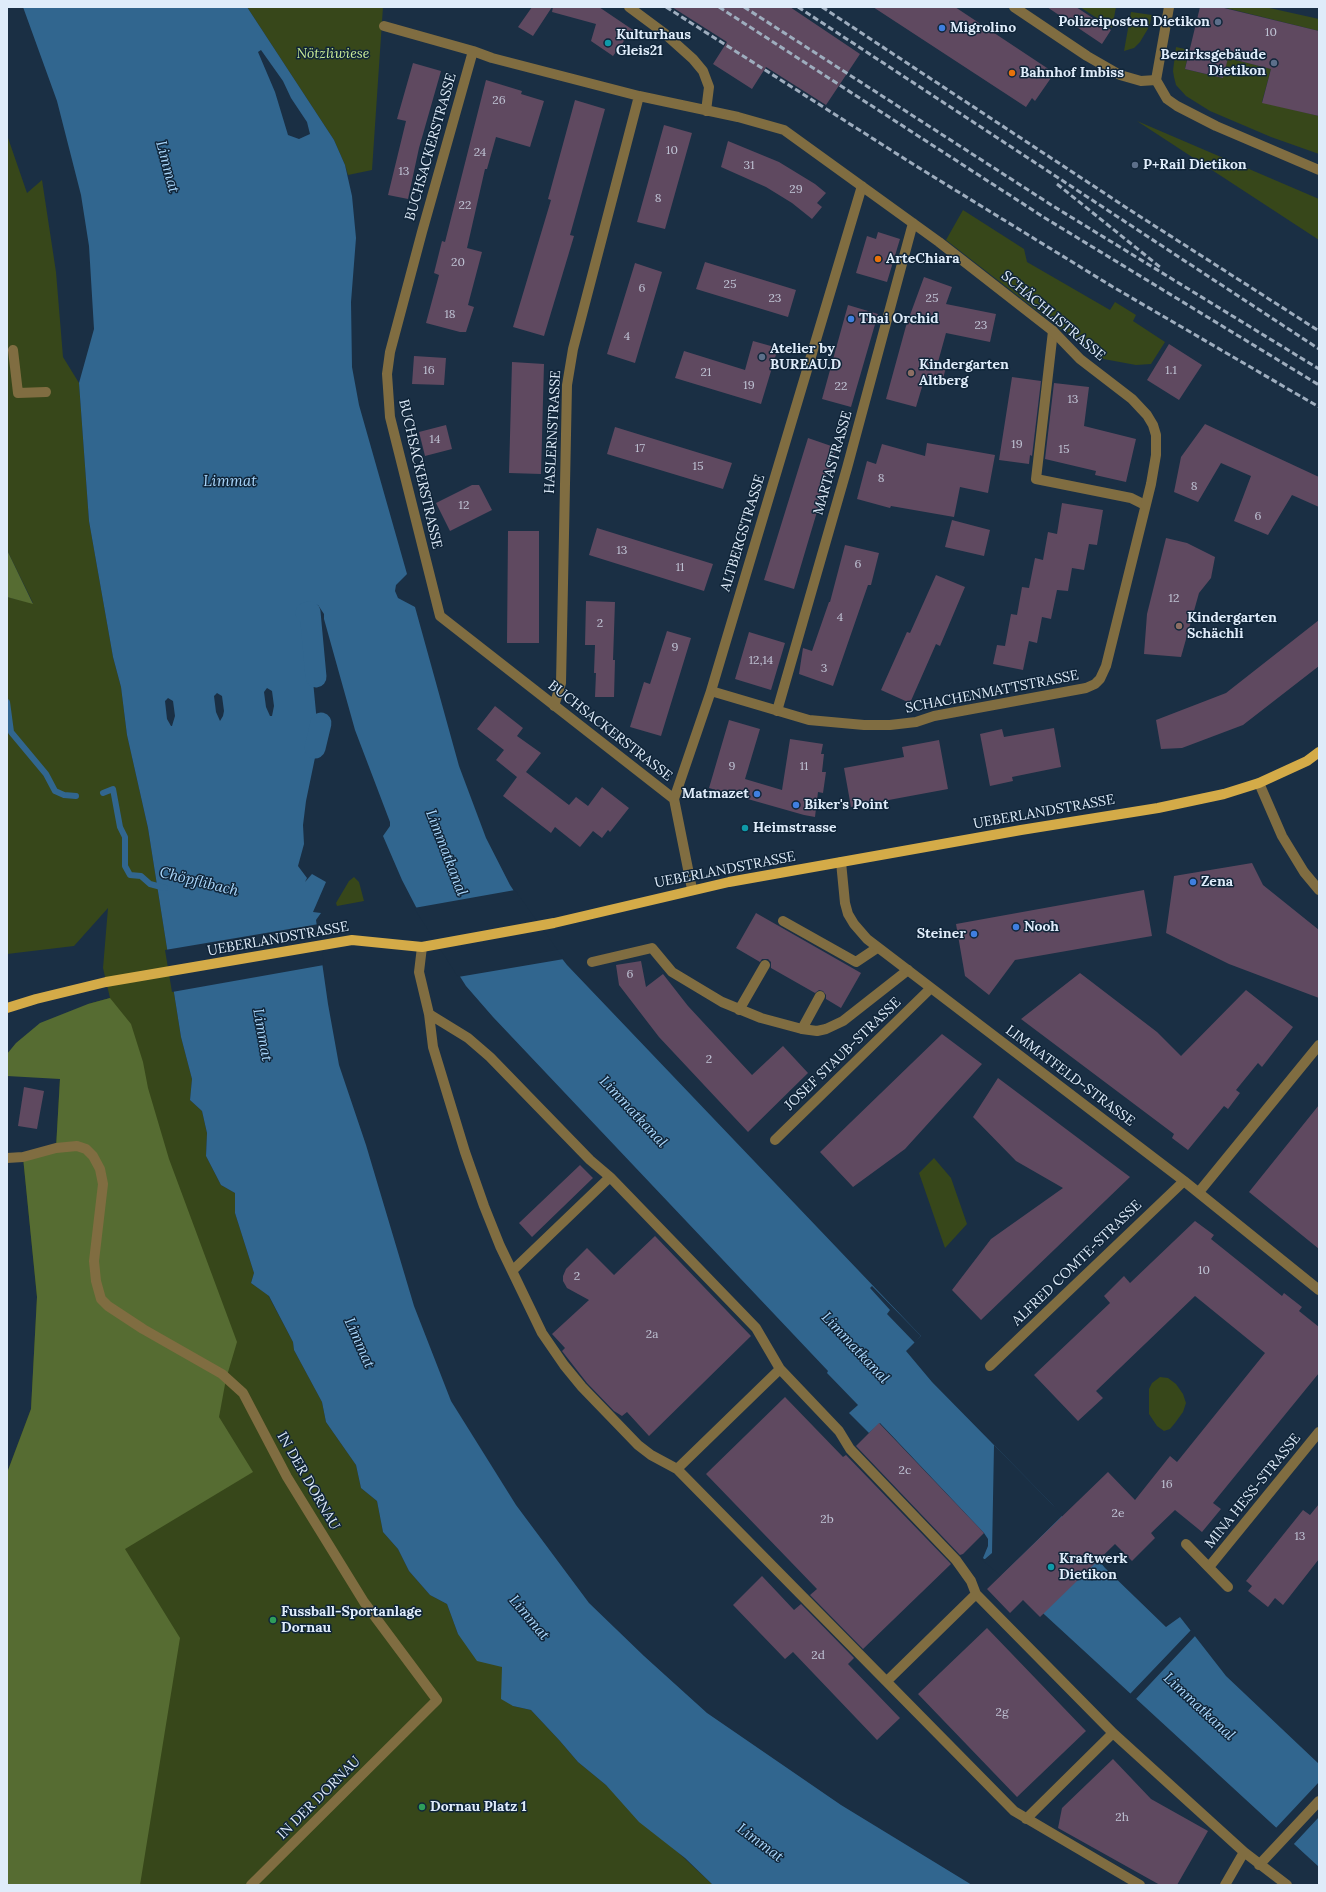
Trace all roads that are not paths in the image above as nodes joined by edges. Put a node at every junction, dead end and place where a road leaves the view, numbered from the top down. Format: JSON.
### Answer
{"nodes":[{"id":1,"x":628,"y":7,"type":"edge"},
{"id":2,"x":1014,"y":7,"type":"edge"},
{"id":3,"x":1169,"y":7,"type":"edge"},
{"id":4,"x":384,"y":26,"type":"dead end"},
{"id":5,"x":473,"y":51,"type":"junction"},
{"id":6,"x":1156,"y":80,"type":"junction"},
{"id":7,"x":639,"y":96,"type":"junction"},
{"id":8,"x":706,"y":111,"type":"junction"},
{"id":9,"x":1319,"y":170,"type":"edge"},
{"id":10,"x":862,"y":186,"type":"junction"},
{"id":11,"x":913,"y":223,"type":"junction"},
{"id":12,"x":1053,"y":331,"type":"junction"},
{"id":13,"x":13,"y":350,"type":"dead end"},
{"id":14,"x":46,"y":392,"type":"dead end"},
{"id":15,"x":1146,"y":505,"type":"junction"},
{"id":16,"x":711,"y":691,"type":"junction"},
{"id":17,"x":554,"y":706,"type":"junction"},
{"id":18,"x":777,"y":711,"type":"junction"},
{"id":19,"x":1319,"y":752,"type":"edge"},
{"id":20,"x":1259,"y":783,"type":"junction"},
{"id":21,"x":674,"y":799,"type":"junction"},
{"id":22,"x":841,"y":862,"type":"junction"},
{"id":23,"x":692,"y":889,"type":"junction"},
{"id":24,"x":1319,"y":890,"type":"edge"},
{"id":25,"x":783,"y":921,"type":"dead end"},
{"id":26,"x":422,"y":947,"type":"junction"},
{"id":27,"x":876,"y":948,"type":"junction"},
{"id":28,"x":592,"y":962,"type":"dead end"},
{"id":29,"x":765,"y":965,"type":"dead end"},
{"id":30,"x":908,"y":970,"type":"junction"},
{"id":31,"x":931,"y":988,"type":"junction"},
{"id":32,"x":820,"y":996,"type":"dead end"},
{"id":33,"x":7,"y":1008,"type":"edge"},
{"id":34,"x":739,"y":1010,"type":"junction"},
{"id":35,"x":429,"y":1014,"type":"junction"},
{"id":36,"x":802,"y":1029,"type":"junction"},
{"id":37,"x":1319,"y":1045,"type":"edge"},
{"id":38,"x":775,"y":1140,"type":"dead end"},
{"id":39,"x":7,"y":1158,"type":"edge"},
{"id":40,"x":610,"y":1177,"type":"junction"},
{"id":41,"x":1184,"y":1181,"type":"junction"},
{"id":42,"x":1199,"y":1192,"type":"junction"},
{"id":43,"x":512,"y":1271,"type":"junction"},
{"id":44,"x":1319,"y":1290,"type":"edge"},
{"id":45,"x":990,"y":1366,"type":"dead end"},
{"id":46,"x":780,"y":1369,"type":"junction"},
{"id":47,"x":1319,"y":1432,"type":"edge"},
{"id":48,"x":677,"y":1469,"type":"junction"},
{"id":49,"x":1186,"y":1544,"type":"dead end"},
{"id":50,"x":1209,"y":1568,"type":"junction"},
{"id":51,"x":1228,"y":1587,"type":"dead end"},
{"id":52,"x":976,"y":1594,"type":"junction"},
{"id":53,"x":887,"y":1681,"type":"junction"},
{"id":54,"x":1113,"y":1733,"type":"junction"},
{"id":55,"x":1319,"y":1801,"type":"edge"},
{"id":56,"x":1026,"y":1819,"type":"junction"},
{"id":57,"x":1244,"y":1852,"type":"junction"},
{"id":58,"x":1259,"y":1865,"type":"junction"},
{"id":59,"x":251,"y":1885,"type":"edge"},
{"id":60,"x":1140,"y":1885,"type":"edge"},
{"id":61,"x":1225,"y":1885,"type":"edge"},
{"id":62,"x":1287,"y":1885,"type":"edge"}],
"edges":[{"from":1,"to":8,"type":"street"},
{"from":2,"to":6,"type":"street"},
{"from":3,"to":6,"type":"street"},
{"from":4,"to":5,"type":"street"},
{"from":5,"to":7,"type":"street"},
{"from":5,"to":17,"type":"street","name":"BUCHSACKERSTRASSE"},
{"from":6,"to":9,"type":"street"},
{"from":7,"to":8,"type":"street"},
{"from":7,"to":17,"type":"street","name":"HASLERNSTRASSE"},
{"from":8,"to":10,"type":"street"},
{"from":10,"to":11,"type":"street","name":"SCHÄCHLISTRASSE"},
{"from":10,"to":16,"type":"street","name":"ALTBERGSTRASSE"},
{"from":11,"to":12,"type":"street","name":"SCHÄCHLISTRASSE"},
{"from":11,"to":18,"type":"street","name":"MARTASTRASSE"},
{"from":12,"to":15,"type":"street","name":"SCHÄCHLISTRASSE"},
{"from":12,"to":15,"type":"street"},
{"from":13,"to":14,"type":"street"},
{"from":15,"to":18,"type":"street","name":"SCHACHENMATTSTRASSE"},
{"from":16,"to":18,"type":"street","name":"SCHACHENMATTSTRASSE"},
{"from":16,"to":21,"type":"street","name":"ALTBERGSTRASSE"},
{"from":17,"to":21,"type":"street","name":"BUCHSACKERSTRASSE"},
{"from":19,"to":20,"type":"main road","name":"UEBERLANDSTRASSE"},
{"from":20,"to":22,"type":"main road","name":"UEBERLANDSTRASSE"},
{"from":20,"to":24,"type":"street"},
{"from":21,"to":23,"type":"street"},
{"from":22,"to":23,"type":"main road","name":"UEBERLANDSTRASSE"},
{"from":22,"to":27,"type":"street","name":"LIMMATFELD-STRASSE"},
{"from":23,"to":26,"type":"main road","name":"UEBERLANDSTRASSE"},
{"from":25,"to":27,"type":"street"},
{"from":26,"to":33,"type":"main road","name":"UEBERLANDSTRASSE"},
{"from":26,"to":35,"type":"street"},
{"from":27,"to":30,"type":"street","name":"LIMMATFELD-STRASSE"},
{"from":28,"to":34,"type":"street"},
{"from":29,"to":34,"type":"street"},
{"from":30,"to":31,"type":"street","name":"LIMMATFELD-STRASSE"},
{"from":30,"to":36,"type":"street"},
{"from":31,"to":38,"type":"street","name":"JOSEF STAUB-STRASSE"},
{"from":31,"to":41,"type":"street","name":"LIMMATFELD-STRASSE"},
{"from":32,"to":36,"type":"street"},
{"from":34,"to":36,"type":"street"},
{"from":35,"to":40,"type":"street"},
{"from":35,"to":43,"type":"street"},
{"from":37,"to":42,"type":"street"},
{"from":39,"to":59,"type":"street","name":"IN DER DORNAU"},
{"from":40,"to":43,"type":"street"},
{"from":40,"to":46,"type":"street"},
{"from":41,"to":42,"type":"street","name":"LIMMATFELD-STRASSE"},
{"from":41,"to":45,"type":"street","name":"ALFRED COMTE-STRASSE"},
{"from":42,"to":44,"type":"street","name":"LIMMATFELD-STRASSE"},
{"from":43,"to":48,"type":"street"},
{"from":46,"to":48,"type":"street"},
{"from":46,"to":52,"type":"street"},
{"from":47,"to":50,"type":"street","name":"MINA HESS-STRASSE"},
{"from":48,"to":53,"type":"street"},
{"from":49,"to":50,"type":"street","name":"MINA HESS-STRASSE"},
{"from":50,"to":51,"type":"street","name":"MINA HESS-STRASSE"},
{"from":52,"to":53,"type":"street"},
{"from":52,"to":54,"type":"street"},
{"from":53,"to":56,"type":"street"},
{"from":54,"to":56,"type":"street"},
{"from":54,"to":57,"type":"street"},
{"from":55,"to":58,"type":"street"},
{"from":56,"to":60,"type":"street"},
{"from":57,"to":58,"type":"street"},
{"from":57,"to":61,"type":"street"},
{"from":58,"to":62,"type":"street"}]}
